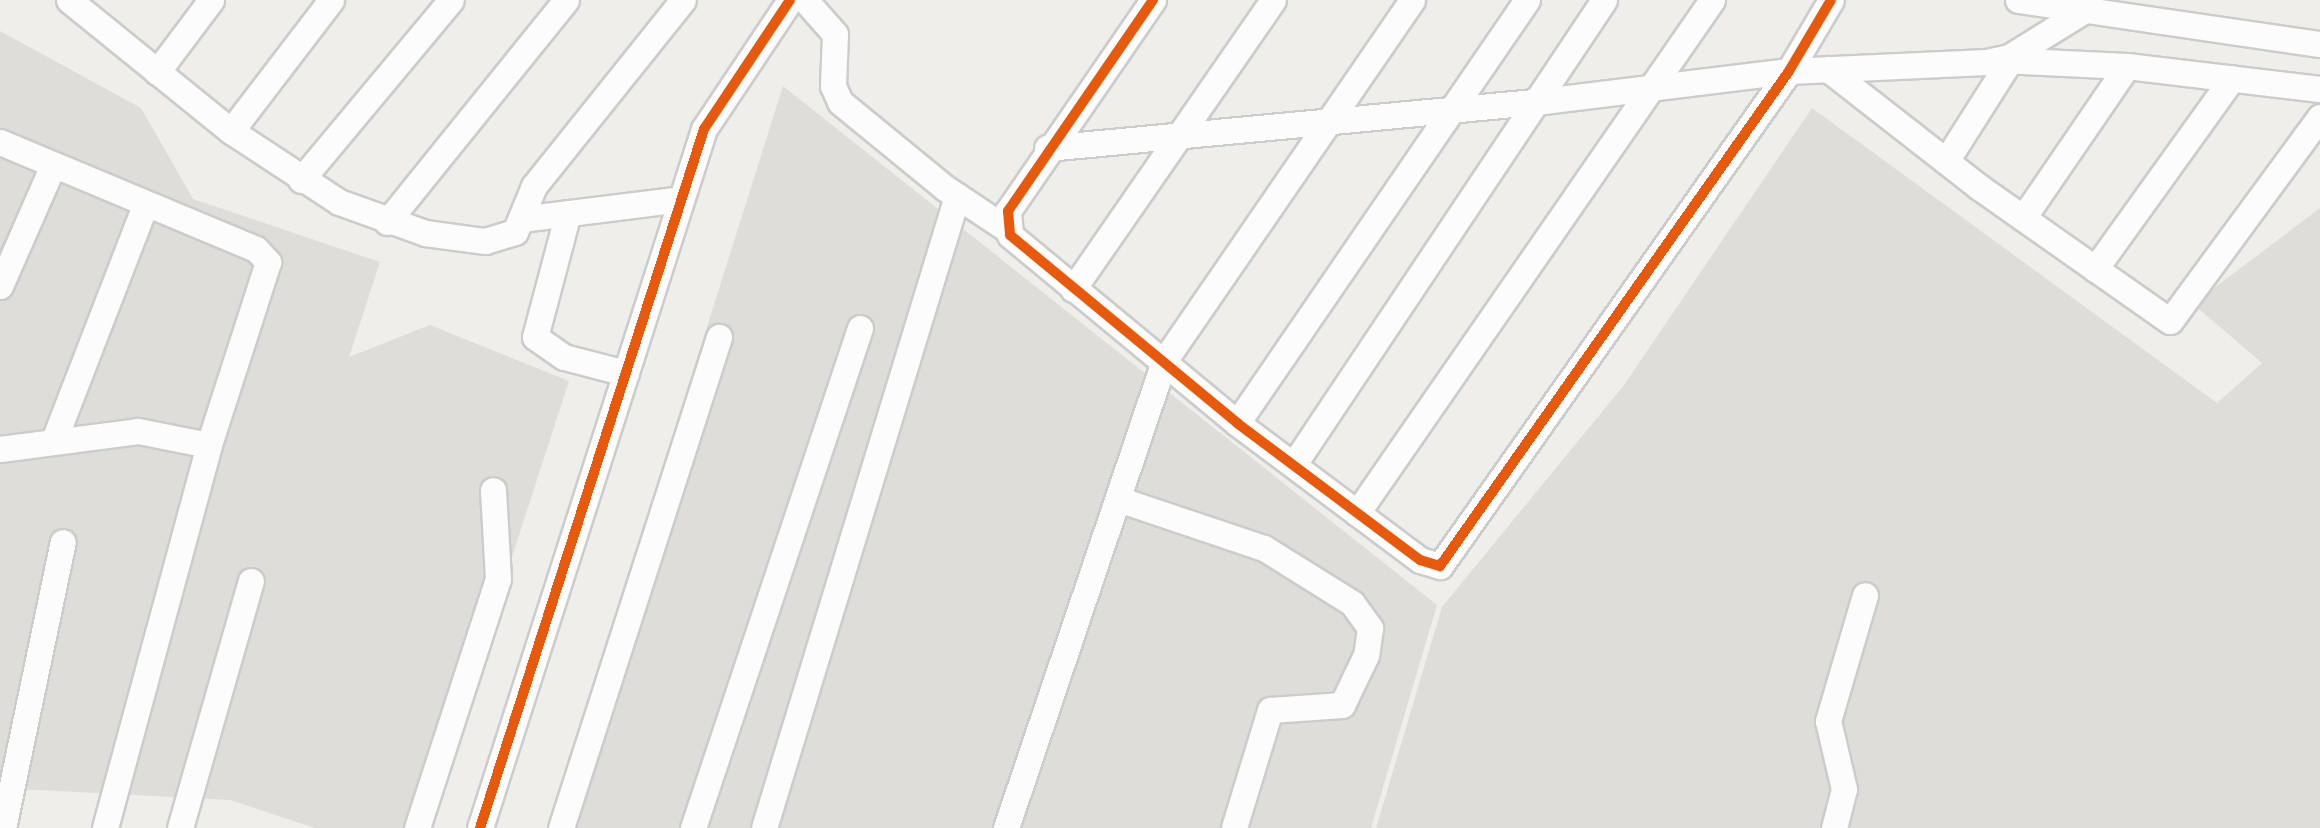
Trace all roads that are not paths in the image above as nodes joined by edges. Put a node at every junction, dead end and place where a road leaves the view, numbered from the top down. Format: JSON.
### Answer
{"nodes":[{"id":1,"x":211,"y":0,"type":"edge"},
{"id":2,"x":330,"y":0,"type":"edge"},
{"id":3,"x":451,"y":0,"type":"edge"},
{"id":4,"x":566,"y":0,"type":"edge"},
{"id":5,"x":683,"y":0,"type":"edge"},
{"id":6,"x":790,"y":0,"type":"edge"},
{"id":7,"x":805,"y":0,"type":"edge"},
{"id":8,"x":1153,"y":0,"type":"edge"},
{"id":9,"x":1274,"y":0,"type":"edge"},
{"id":10,"x":1412,"y":0,"type":"edge"},
{"id":11,"x":1528,"y":0,"type":"edge"},
{"id":12,"x":1604,"y":0,"type":"edge"},
{"id":13,"x":1712,"y":0,"type":"edge"},
{"id":14,"x":1831,"y":0,"type":"edge"},
{"id":15,"x":2018,"y":0,"type":"edge"},
{"id":16,"x":85,"y":5,"type":"edge"},
{"id":17,"x":2087,"y":6,"type":"edge"},
{"id":18,"x":2320,"y":44,"type":"edge"},
{"id":19,"x":2006,"y":60,"type":"junction"},
{"id":20,"x":2128,"y":66,"type":"junction"},
{"id":21,"x":1828,"y":69,"type":"junction"},
{"id":22,"x":1789,"y":70,"type":"junction"},
{"id":23,"x":157,"y":72,"type":"junction"},
{"id":24,"x":2232,"y":78,"type":"junction"},
{"id":25,"x":1654,"y":84,"type":"junction"},
{"id":26,"x":2320,"y":89,"type":"edge"},
{"id":27,"x":1534,"y":102,"type":"junction"},
{"id":28,"x":1450,"y":109,"type":"junction"},
{"id":29,"x":2320,"y":117,"type":"edge"},
{"id":30,"x":1329,"y":120,"type":"junction"},
{"id":31,"x":231,"y":131,"type":"junction"},
{"id":32,"x":1181,"y":136,"type":"junction"},
{"id":33,"x":0,"y":142,"type":"edge"},
{"id":34,"x":1047,"y":148,"type":"junction"},
{"id":35,"x":1946,"y":161,"type":"junction"},
{"id":36,"x":53,"y":165,"type":"junction"},
{"id":37,"x":301,"y":180,"type":"junction"},
{"id":38,"x":956,"y":196,"type":"junction"},
{"id":39,"x":681,"y":199,"type":"junction"},
{"id":40,"x":145,"y":205,"type":"junction"},
{"id":41,"x":568,"y":213,"type":"junction"},
{"id":42,"x":2023,"y":218,"type":"junction"},
{"id":43,"x":521,"y":220,"type":"junction"},
{"id":44,"x":387,"y":222,"type":"junction"},
{"id":45,"x":1007,"y":228,"type":"junction"},
{"id":46,"x":2095,"y":269,"type":"junction"},
{"id":47,"x":0,"y":286,"type":"edge"},
{"id":48,"x":1074,"y":289,"type":"junction"},
{"id":49,"x":860,"y":328,"type":"dead end"},
{"id":50,"x":720,"y":338,"type":"dead end"},
{"id":51,"x":1164,"y":362,"type":"junction"},
{"id":52,"x":626,"y":373,"type":"junction"},
{"id":53,"x":1238,"y":423,"type":"junction"},
{"id":54,"x":54,"y":440,"type":"junction"},
{"id":55,"x":209,"y":445,"type":"junction"},
{"id":56,"x":0,"y":448,"type":"edge"},
{"id":57,"x":1294,"y":464,"type":"junction"},
{"id":58,"x":493,"y":490,"type":"dead end"},
{"id":59,"x":1118,"y":499,"type":"junction"},
{"id":60,"x":1357,"y":512,"type":"junction"},
{"id":61,"x":63,"y":542,"type":"dead end"},
{"id":62,"x":250,"y":581,"type":"dead end"},
{"id":63,"x":1865,"y":595,"type":"dead end"},
{"id":64,"x":3,"y":828,"type":"edge"},
{"id":65,"x":105,"y":828,"type":"edge"},
{"id":66,"x":180,"y":828,"type":"edge"},
{"id":67,"x":417,"y":828,"type":"edge"},
{"id":68,"x":480,"y":828,"type":"edge"},
{"id":69,"x":561,"y":828,"type":"edge"},
{"id":70,"x":694,"y":828,"type":"edge"},
{"id":71,"x":764,"y":828,"type":"edge"},
{"id":72,"x":1006,"y":828,"type":"edge"},
{"id":73,"x":1234,"y":828,"type":"edge"},
{"id":74,"x":1834,"y":828,"type":"edge"}],
"edges":[{"from":1,"to":23,"type":"street"},
{"from":2,"to":31,"type":"street"},
{"from":3,"to":37,"type":"street"},
{"from":4,"to":44,"type":"street"},
{"from":5,"to":43,"type":"street"},
{"from":6,"to":39,"type":"street"},
{"from":7,"to":38,"type":"street"},
{"from":8,"to":34,"type":"street"},
{"from":9,"to":32,"type":"street"},
{"from":10,"to":30,"type":"street"},
{"from":11,"to":28,"type":"street"},
{"from":12,"to":27,"type":"street"},
{"from":13,"to":25,"type":"street"},
{"from":14,"to":22,"type":"street"},
{"from":15,"to":17,"type":"street"},
{"from":16,"to":23,"type":"street"},
{"from":17,"to":18,"type":"street"},
{"from":17,"to":19,"type":"street"},
{"from":19,"to":20,"type":"street"},
{"from":19,"to":21,"type":"street"},
{"from":19,"to":35,"type":"street"},
{"from":20,"to":24,"type":"street"},
{"from":20,"to":42,"type":"street"},
{"from":21,"to":22,"type":"street"},
{"from":21,"to":35,"type":"street"},
{"from":22,"to":25,"type":"street"},
{"from":22,"to":60,"type":"street"},
{"from":23,"to":31,"type":"street"},
{"from":24,"to":26,"type":"street"},
{"from":24,"to":46,"type":"street"},
{"from":25,"to":27,"type":"street"},
{"from":25,"to":60,"type":"street"},
{"from":27,"to":28,"type":"street"},
{"from":27,"to":57,"type":"street"},
{"from":28,"to":30,"type":"street"},
{"from":28,"to":53,"type":"street"},
{"from":29,"to":46,"type":"street"},
{"from":30,"to":32,"type":"street"},
{"from":30,"to":51,"type":"street"},
{"from":31,"to":37,"type":"street"},
{"from":32,"to":34,"type":"street"},
{"from":32,"to":48,"type":"street"},
{"from":33,"to":36,"type":"street"},
{"from":34,"to":45,"type":"street"},
{"from":35,"to":42,"type":"street"},
{"from":36,"to":40,"type":"street"},
{"from":36,"to":47,"type":"street"},
{"from":37,"to":44,"type":"street"},
{"from":38,"to":45,"type":"street"},
{"from":38,"to":71,"type":"street"},
{"from":39,"to":41,"type":"street"},
{"from":39,"to":52,"type":"street"},
{"from":40,"to":54,"type":"street"},
{"from":40,"to":55,"type":"street"},
{"from":41,"to":43,"type":"street"},
{"from":41,"to":52,"type":"street"},
{"from":42,"to":46,"type":"street"},
{"from":43,"to":44,"type":"street"},
{"from":45,"to":48,"type":"street"},
{"from":48,"to":51,"type":"street"},
{"from":49,"to":70,"type":"street"},
{"from":50,"to":69,"type":"street"},
{"from":51,"to":53,"type":"street"},
{"from":51,"to":59,"type":"street"},
{"from":52,"to":68,"type":"street"},
{"from":53,"to":57,"type":"street"},
{"from":54,"to":55,"type":"street"},
{"from":54,"to":56,"type":"street"},
{"from":55,"to":65,"type":"street"},
{"from":57,"to":60,"type":"street"},
{"from":58,"to":67,"type":"street"},
{"from":59,"to":72,"type":"street"},
{"from":59,"to":73,"type":"street"},
{"from":61,"to":64,"type":"street"},
{"from":62,"to":66,"type":"street"},
{"from":63,"to":74,"type":"street"}]}
